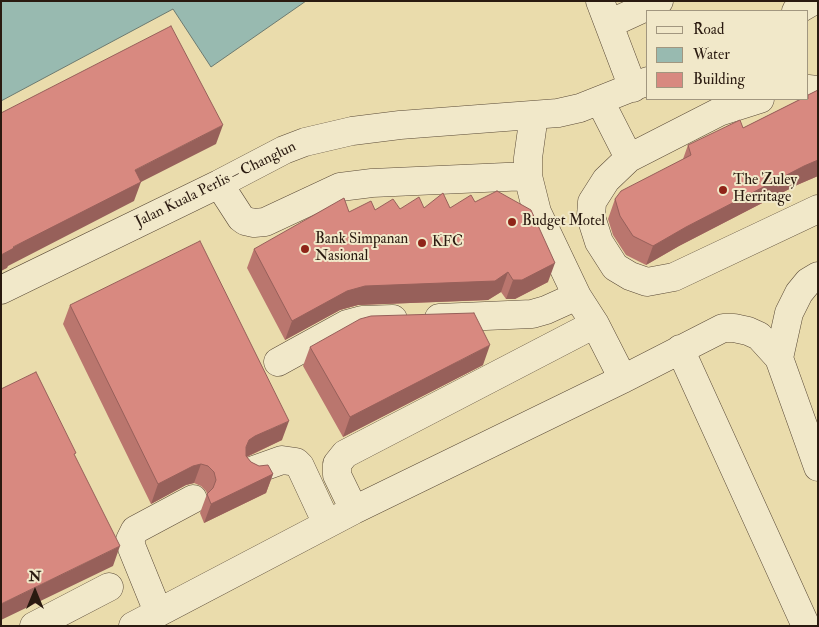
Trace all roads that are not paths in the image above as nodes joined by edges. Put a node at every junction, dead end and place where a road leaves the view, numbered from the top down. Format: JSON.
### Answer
{"nodes":[{"id":1,"x":659,"y":1,"type":"edge"},
{"id":2,"x":604,"y":12,"type":"edge"},
{"id":3,"x":640,"y":85,"type":"edge"},
{"id":4,"x":757,"y":100,"type":"edge"},
{"id":5,"x":600,"y":101,"type":"junction"},
{"id":6,"x":534,"y":115,"type":"junction"},
{"id":7,"x":629,"y":158,"type":"junction"},
{"id":8,"x":528,"y":176,"type":"junction"},
{"id":9,"x":219,"y":184,"type":"junction"},
{"id":10,"x":818,"y":210,"type":"edge"},
{"id":11,"x":818,"y":276,"type":"edge"},
{"id":12,"x":1,"y":290,"type":"edge"},
{"id":13,"x":577,"y":296,"type":"junction"},
{"id":14,"x":594,"y":324,"type":"junction"},
{"id":15,"x":680,"y":349,"type":"junction"},
{"id":16,"x":779,"y":358,"type":"junction"},
{"id":17,"x":278,"y":362,"type":"dead end"},
{"id":18,"x":623,"y":379,"type":"junction"},
{"id":19,"x":818,"y":467,"type":"edge"},
{"id":20,"x":254,"y":470,"type":"edge"},
{"id":21,"x":193,"y":499,"type":"dead end"},
{"id":22,"x":354,"y":510,"type":"junction"},
{"id":23,"x":327,"y":524,"type":"junction"},
{"id":24,"x":109,"y":588,"type":"dead end"},
{"id":25,"x":158,"y":612,"type":"junction"},
{"id":26,"x":34,"y":626,"type":"edge"},
{"id":27,"x":133,"y":626,"type":"edge"},
{"id":28,"x":806,"y":626,"type":"edge"}],
"edges":[{"from":1,"to":2,"type":"street"},
{"from":2,"to":3,"type":"street"},
{"from":3,"to":5,"type":"street","name":"Jalan Kuala Perlis – Changlun"},
{"from":4,"to":7,"type":"street"},
{"from":5,"to":6,"type":"street","name":"Jalan Kuala Perlis – Changlun"},
{"from":5,"to":7,"type":"street"},
{"from":6,"to":8,"type":"street"},
{"from":6,"to":9,"type":"street","name":"Jalan Kuala Perlis – Changlun"},
{"from":7,"to":10,"type":"street"},
{"from":8,"to":9,"type":"street"},
{"from":8,"to":13,"type":"street"},
{"from":9,"to":12,"type":"street","name":"Jalan Kuala Perlis – Changlun"},
{"from":11,"to":16,"type":"street"},
{"from":13,"to":14,"type":"street"},
{"from":13,"to":17,"type":"street"},
{"from":14,"to":18,"type":"street"},
{"from":14,"to":22,"type":"street"},
{"from":15,"to":16,"type":"street"},
{"from":15,"to":18,"type":"street"},
{"from":15,"to":28,"type":"street"},
{"from":16,"to":19,"type":"street"},
{"from":18,"to":22,"type":"street"},
{"from":20,"to":23,"type":"street"},
{"from":21,"to":25,"type":"street"},
{"from":22,"to":23,"type":"street"},
{"from":23,"to":25,"type":"street"},
{"from":24,"to":26,"type":"street"},
{"from":25,"to":27,"type":"street"}]}
